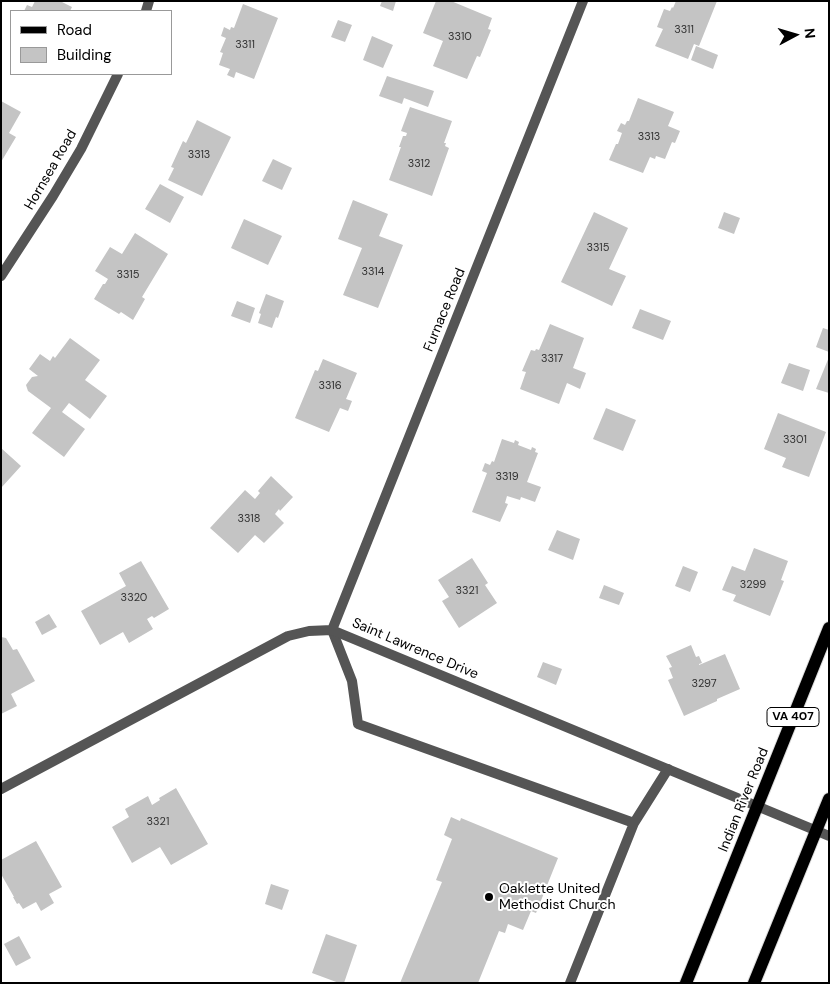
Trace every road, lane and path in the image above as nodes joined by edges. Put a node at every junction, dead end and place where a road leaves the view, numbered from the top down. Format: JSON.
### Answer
{"nodes":[{"id":1,"x":582,"y":1,"type":"edge"},
{"id":2,"x":117,"y":75,"type":"edge"},
{"id":3,"x":1,"y":276,"type":"edge"},
{"id":4,"x":829,"y":628,"type":"edge"},
{"id":5,"x":332,"y":630,"type":"junction"},
{"id":6,"x":668,"y":769,"type":"junction"},
{"id":7,"x":1,"y":789,"type":"edge"},
{"id":8,"x":829,"y":799,"type":"edge"},
{"id":9,"x":757,"y":807,"type":"junction"},
{"id":10,"x":634,"y":823,"type":"junction"},
{"id":11,"x":816,"y":831,"type":"junction"},
{"id":12,"x":829,"y":836,"type":"edge"},
{"id":13,"x":570,"y":983,"type":"edge"},
{"id":14,"x":686,"y":983,"type":"edge"},
{"id":15,"x":754,"y":983,"type":"edge"}],
"edges":[{"from":1,"to":5,"type":"street","name":"Furnace Road"},
{"from":2,"to":3,"type":"street","name":"Hornsea Road"},
{"from":4,"to":9,"type":"main road","name":"Indian River Road","number":"VA 407"},
{"from":5,"to":6,"type":"street","name":"Saint Lawrence Drive"},
{"from":5,"to":7,"type":"street","name":"Saint Lawrence Drive"},
{"from":5,"to":10,"type":"street"},
{"from":6,"to":9,"type":"street","name":"Saint Lawrence Drive"},
{"from":6,"to":10,"type":"street"},
{"from":8,"to":11,"type":"main road"},
{"from":9,"to":11,"type":"street","name":"Saint Lawrence Drive"},
{"from":9,"to":14,"type":"main road","name":"Indian River Road","number":"VA 407"},
{"from":10,"to":13,"type":"street"},
{"from":11,"to":12,"type":"street","name":"Saint Lawrence Drive"},
{"from":11,"to":15,"type":"main road"}]}
